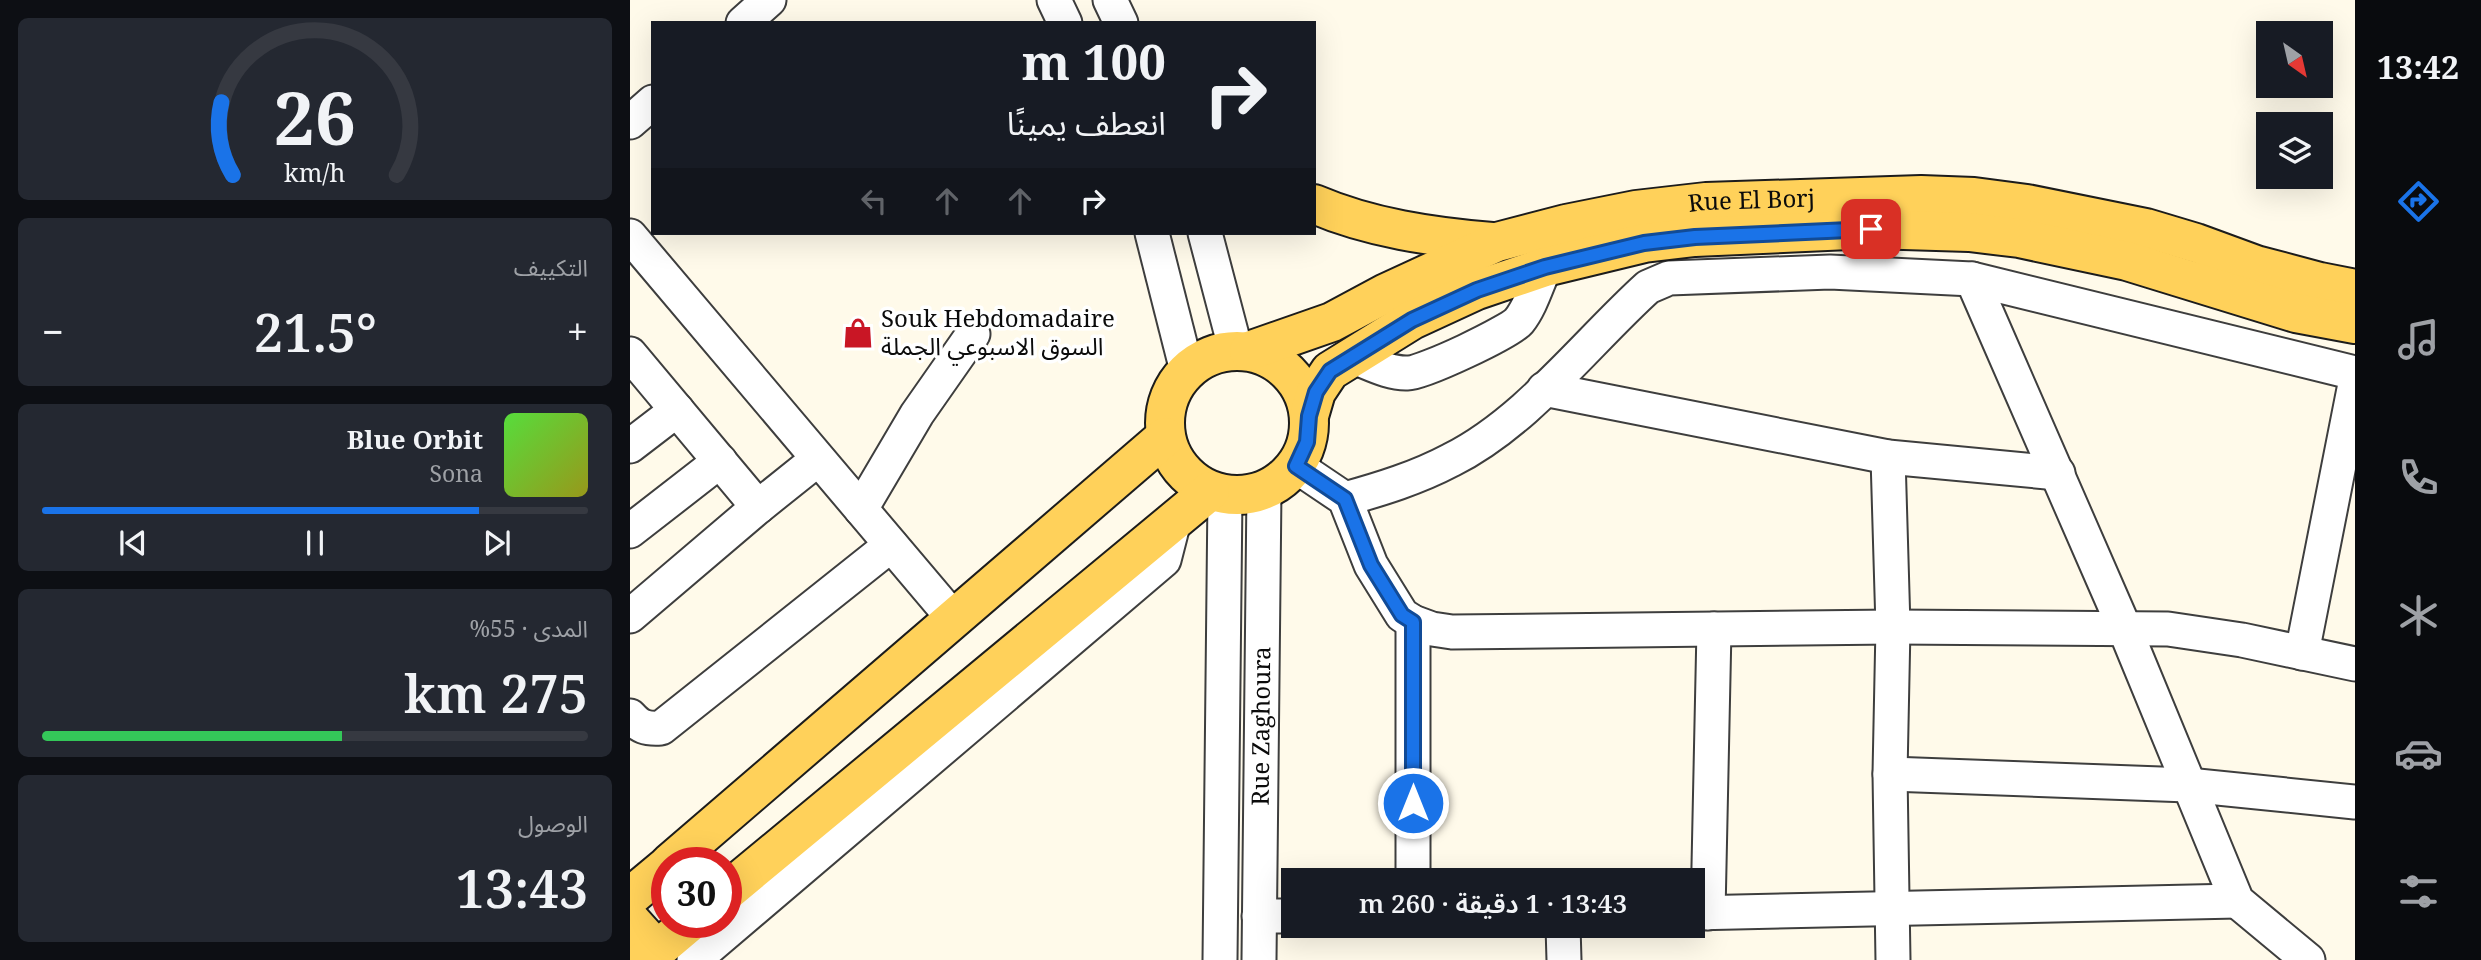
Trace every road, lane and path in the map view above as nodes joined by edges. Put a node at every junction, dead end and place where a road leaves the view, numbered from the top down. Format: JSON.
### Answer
{"nodes":[{"id":1,"x":769,"y":0,"type":"edge"},
{"id":2,"x":1054,"y":0,"type":"edge"},
{"id":3,"x":1110,"y":0,"type":"edge"},
{"id":4,"x":745,"y":21,"type":"edge"},
{"id":5,"x":1064,"y":21,"type":"edge"},
{"id":6,"x":1120,"y":21,"type":"edge"},
{"id":7,"x":651,"y":104,"type":"edge"},
{"id":8,"x":630,"y":122,"type":"edge"},
{"id":9,"x":1316,"y":205,"type":"edge"},
{"id":10,"x":1153,"y":235,"type":"edge"},
{"id":11,"x":1206,"y":235,"type":"edge"},
{"id":12,"x":630,"y":236,"type":"edge"},
{"id":13,"x":1497,"y":243,"type":"junction"},
{"id":14,"x":1545,"y":267,"type":"junction"},
{"id":15,"x":1972,"y":279,"type":"junction"},
{"id":16,"x":2355,"y":289,"type":"edge"},
{"id":17,"x":2355,"y":324,"type":"edge"},
{"id":18,"x":973,"y":334,"type":"dead end"},
{"id":19,"x":1243,"y":351,"type":"junction"},
{"id":20,"x":630,"y":354,"type":"edge"},
{"id":21,"x":1351,"y":356,"type":"junction"},
{"id":22,"x":1187,"y":371,"type":"junction"},
{"id":23,"x":2355,"y":373,"type":"edge"},
{"id":24,"x":2355,"y":384,"type":"edge"},
{"id":25,"x":1544,"y":389,"type":"junction"},
{"id":26,"x":677,"y":410,"type":"junction"},
{"id":27,"x":1309,"y":416,"type":"junction"},
{"id":28,"x":1165,"y":437,"type":"junction"},
{"id":29,"x":630,"y":446,"type":"edge"},
{"id":30,"x":1888,"y":457,"type":"junction"},
{"id":31,"x":818,"y":459,"type":"junction"},
{"id":32,"x":720,"y":461,"type":"junction"},
{"id":33,"x":1296,"y":466,"type":"junction"},
{"id":34,"x":2058,"y":473,"type":"junction"},
{"id":35,"x":1264,"y":490,"type":"junction"},
{"id":36,"x":1217,"y":493,"type":"junction"},
{"id":37,"x":1345,"y":499,"type":"junction"},
{"id":38,"x":758,"y":507,"type":"junction"},
{"id":39,"x":861,"y":509,"type":"junction"},
{"id":40,"x":1174,"y":521,"type":"junction"},
{"id":41,"x":630,"y":531,"type":"edge"},
{"id":42,"x":891,"y":545,"type":"junction"},
{"id":43,"x":630,"y":616,"type":"edge"},
{"id":44,"x":954,"y":620,"type":"junction"},
{"id":45,"x":1413,"y":622,"type":"junction"},
{"id":46,"x":1893,"y":627,"type":"junction"},
{"id":47,"x":2124,"y":627,"type":"junction"},
{"id":48,"x":1714,"y":629,"type":"junction"},
{"id":49,"x":2302,"y":653,"type":"junction"},
{"id":50,"x":2355,"y":664,"type":"edge"},
{"id":51,"x":630,"y":716,"type":"edge"},
{"id":52,"x":1890,"y":774,"type":"junction"},
{"id":53,"x":2188,"y":785,"type":"junction"},
{"id":54,"x":2355,"y":802,"type":"edge"},
{"id":55,"x":688,"y":847,"type":"edge"},
{"id":56,"x":1413,"y":868,"type":"edge"},
{"id":57,"x":1702,"y":868,"type":"edge"},
{"id":58,"x":651,"y":879,"type":"edge"},
{"id":59,"x":742,"y":879,"type":"edge"},
{"id":60,"x":630,"y":897,"type":"edge"},
{"id":61,"x":2236,"y":901,"type":"junction"},
{"id":62,"x":1892,"y":911,"type":"junction"},
{"id":63,"x":1705,"y":913,"type":"edge"},
{"id":64,"x":1259,"y":916,"type":"junction"},
{"id":65,"x":1281,"y":916,"type":"edge"},
{"id":66,"x":630,"y":920,"type":"edge"},
{"id":67,"x":671,"y":938,"type":"edge"},
{"id":68,"x":1563,"y":938,"type":"edge"},
{"id":69,"x":651,"y":955,"type":"edge"},
{"id":70,"x":694,"y":960,"type":"edge"},
{"id":71,"x":1220,"y":960,"type":"edge"},
{"id":72,"x":1259,"y":960,"type":"edge"},
{"id":73,"x":1564,"y":960,"type":"edge"},
{"id":74,"x":1893,"y":960,"type":"edge"},
{"id":75,"x":2308,"y":960,"type":"edge"}],
"edges":[{"from":1,"to":4,"type":"street"},
{"from":2,"to":5,"type":"street"},
{"from":3,"to":6,"type":"street"},
{"from":7,"to":8,"type":"street"},
{"from":9,"to":13,"type":"main road"},
{"from":10,"to":22,"type":"street"},
{"from":11,"to":19,"type":"street"},
{"from":12,"to":31,"type":"street"},
{"from":13,"to":16,"type":"main road","name":"Rue El Borj"},
{"from":13,"to":19,"type":"main road","name":"Rue El Borj"},
{"from":14,"to":17,"type":"main road","name":"Rue El Borj"},
{"from":14,"to":21,"type":"main road","name":"Rue El Borj"},
{"from":14,"to":21,"type":"street"},
{"from":15,"to":23,"type":"street"},
{"from":15,"to":25,"type":"street"},
{"from":15,"to":34,"type":"street"},
{"from":18,"to":39,"type":"street"},
{"from":19,"to":22,"type":"main road"},
{"from":19,"to":27,"type":"main road"},
{"from":20,"to":26,"type":"street"},
{"from":21,"to":27,"type":"main road","name":"Rue El Borj"},
{"from":22,"to":28,"type":"main road"},
{"from":24,"to":49,"type":"street"},
{"from":25,"to":30,"type":"street"},
{"from":25,"to":37,"type":"street"},
{"from":26,"to":29,"type":"street"},
{"from":26,"to":32,"type":"street"},
{"from":27,"to":33,"type":"main road"},
{"from":28,"to":36,"type":"main road"},
{"from":28,"to":44,"type":"main road"},
{"from":30,"to":34,"type":"street"},
{"from":30,"to":46,"type":"street"},
{"from":31,"to":38,"type":"street"},
{"from":31,"to":39,"type":"street"},
{"from":32,"to":38,"type":"street"},
{"from":32,"to":41,"type":"street"},
{"from":33,"to":35,"type":"main road"},
{"from":33,"to":37,"type":"street"},
{"from":34,"to":47,"type":"street"},
{"from":35,"to":36,"type":"main road"},
{"from":35,"to":64,"type":"street","name":"Rue Zaghoura"},
{"from":36,"to":40,"type":"main road"},
{"from":36,"to":71,"type":"street","name":"Rue Zaghoura"},
{"from":37,"to":45,"type":"street"},
{"from":38,"to":43,"type":"street"},
{"from":39,"to":42,"type":"street"},
{"from":40,"to":59,"type":"main road"},
{"from":40,"to":70,"type":"street"},
{"from":42,"to":44,"type":"street"},
{"from":42,"to":51,"type":"street"},
{"from":44,"to":55,"type":"main road"},
{"from":45,"to":48,"type":"street"},
{"from":45,"to":56,"type":"street"},
{"from":46,"to":47,"type":"street"},
{"from":46,"to":48,"type":"street"},
{"from":46,"to":52,"type":"street"},
{"from":47,"to":49,"type":"street"},
{"from":47,"to":53,"type":"street"},
{"from":48,"to":57,"type":"street"},
{"from":49,"to":50,"type":"street"},
{"from":52,"to":53,"type":"street"},
{"from":52,"to":62,"type":"street"},
{"from":53,"to":54,"type":"street"},
{"from":53,"to":61,"type":"street"},
{"from":58,"to":60,"type":"main road"},
{"from":61,"to":62,"type":"street"},
{"from":61,"to":75,"type":"street"},
{"from":62,"to":63,"type":"street"},
{"from":62,"to":74,"type":"street"},
{"from":64,"to":65,"type":"street"},
{"from":64,"to":72,"type":"street","name":"Rue Zaghoura"},
{"from":66,"to":69,"type":"main road"},
{"from":67,"to":69,"type":"main road"},
{"from":68,"to":73,"type":"street"}]}
